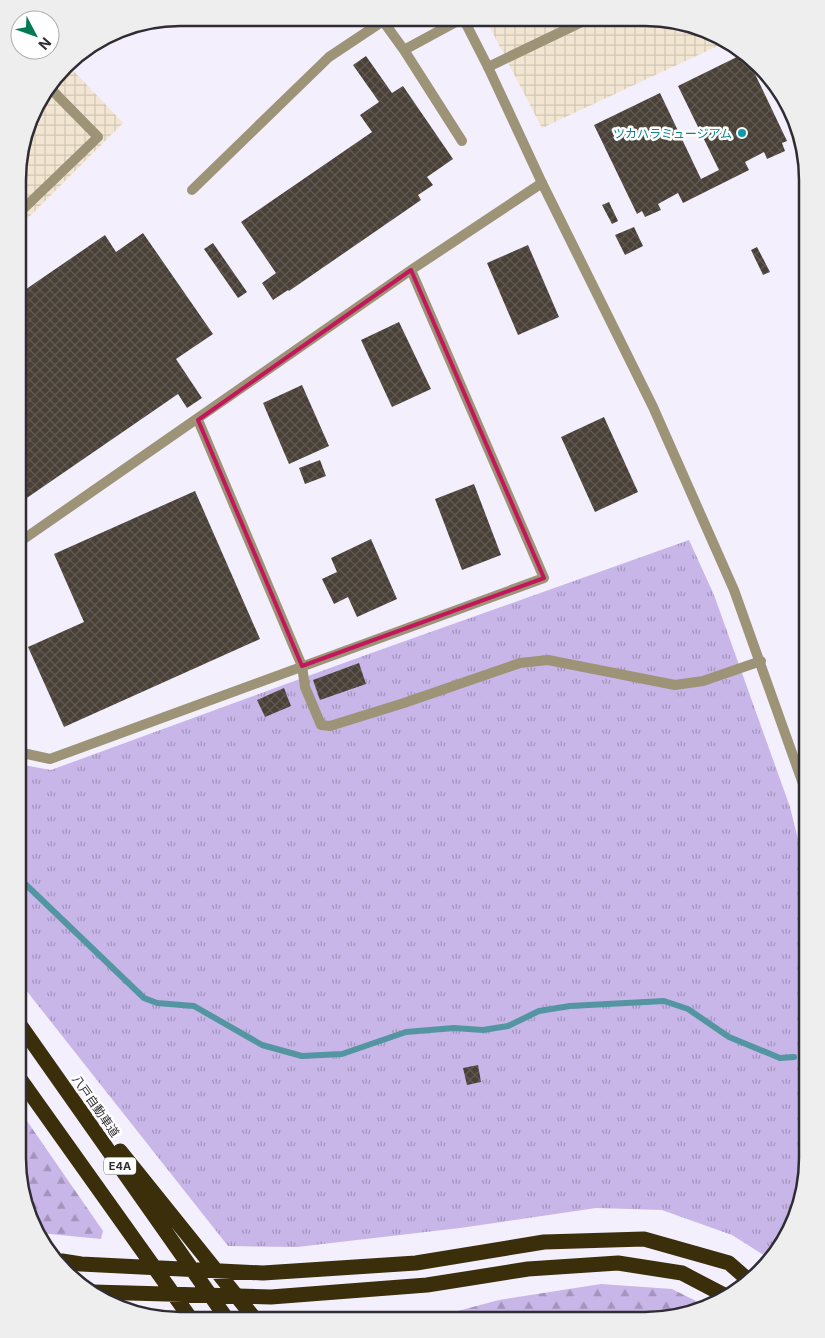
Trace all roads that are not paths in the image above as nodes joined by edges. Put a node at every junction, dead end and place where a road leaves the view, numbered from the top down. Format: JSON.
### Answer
{"nodes":[{"id":1,"x":448,"y":26,"type":"edge"},
{"id":2,"x":468,"y":26,"type":"edge"},
{"id":3,"x":573,"y":26,"type":"edge"},
{"id":4,"x":375,"y":27,"type":"edge"},
{"id":5,"x":387,"y":27,"type":"edge"},
{"id":6,"x":404,"y":50,"type":"junction"},
{"id":7,"x":488,"y":67,"type":"junction"},
{"id":8,"x":54,"y":92,"type":"edge"},
{"id":9,"x":462,"y":141,"type":"dead end"},
{"id":10,"x":542,"y":183,"type":"junction"},
{"id":11,"x":192,"y":190,"type":"dead end"},
{"id":12,"x":26,"y":206,"type":"edge"},
{"id":13,"x":411,"y":270,"type":"junction"},
{"id":14,"x":198,"y":420,"type":"junction"},
{"id":15,"x":26,"y":538,"type":"edge"},
{"id":16,"x":761,"y":661,"type":"junction"},
{"id":17,"x":302,"y":666,"type":"junction"},
{"id":18,"x":26,"y":754,"type":"edge"},
{"id":19,"x":798,"y":770,"type":"edge"},
{"id":20,"x":26,"y":1033,"type":"edge"},
{"id":21,"x":39,"y":1050,"type":"junction"},
{"id":22,"x":26,"y":1087,"type":"edge"},
{"id":23,"x":68,"y":1262,"type":"edge"},
{"id":24,"x":743,"y":1275,"type":"edge"},
{"id":25,"x":106,"y":1292,"type":"edge"},
{"id":26,"x":719,"y":1292,"type":"edge"},
{"id":27,"x":186,"y":1312,"type":"edge"},
{"id":28,"x":222,"y":1312,"type":"edge"},
{"id":29,"x":248,"y":1312,"type":"edge"}],
"edges":[{"from":1,"to":6,"type":"street"},
{"from":2,"to":7,"type":"street"},
{"from":3,"to":7,"type":"street"},
{"from":4,"to":11,"type":"street"},
{"from":5,"to":6,"type":"street"},
{"from":6,"to":9,"type":"street"},
{"from":7,"to":10,"type":"street"},
{"from":8,"to":12,"type":"street"},
{"from":10,"to":13,"type":"street"},
{"from":10,"to":16,"type":"street"},
{"from":13,"to":14,"type":"street"},
{"from":13,"to":17,"type":"street"},
{"from":14,"to":15,"type":"street"},
{"from":14,"to":17,"type":"street"},
{"from":16,"to":17,"type":"street"},
{"from":16,"to":19,"type":"street"},
{"from":17,"to":18,"type":"street"},
{"from":20,"to":21,"type":"highway","name":"八戸自動車道","number":"E4A"},
{"from":21,"to":28,"type":"highway","name":"八戸自動車道","number":"E4A"},
{"from":21,"to":29,"type":"highway"},
{"from":22,"to":27,"type":"highway","number":"E4A"},
{"from":23,"to":24,"type":"highway"},
{"from":25,"to":26,"type":"highway"}]}
